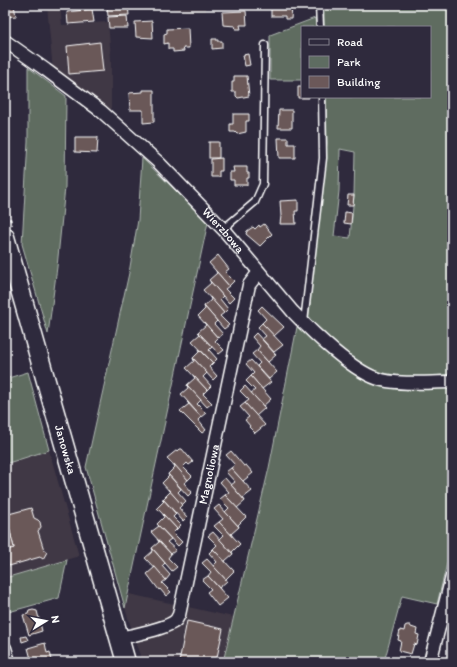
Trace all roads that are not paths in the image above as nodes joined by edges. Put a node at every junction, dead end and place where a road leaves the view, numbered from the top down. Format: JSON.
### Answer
{"nodes":[{"id":1,"x":319,"y":5,"type":"edge"},
{"id":2,"x":320,"y":26,"type":"edge"},
{"id":3,"x":5,"y":40,"type":"edge"},
{"id":4,"x":265,"y":45,"type":"dead end"},
{"id":5,"x":322,"y":98,"type":"edge"},
{"id":6,"x":223,"y":229,"type":"junction"},
{"id":7,"x":5,"y":236,"type":"edge"},
{"id":8,"x":259,"y":272,"type":"junction"},
{"id":9,"x":304,"y":324,"type":"junction"},
{"id":10,"x":452,"y":382,"type":"edge"},
{"id":11,"x":452,"y":577,"type":"edge"},
{"id":12,"x":119,"y":638,"type":"junction"},
{"id":13,"x":5,"y":648,"type":"edge"},
{"id":14,"x":9,"y":662,"type":"edge"},
{"id":15,"x":126,"y":662,"type":"edge"},
{"id":16,"x":430,"y":662,"type":"edge"}],
"edges":[{"from":1,"to":2,"type":"lane"},
{"from":3,"to":6,"type":"street","name":"Wierzbowa"},
{"from":4,"to":6,"type":"lane"},
{"from":5,"to":9,"type":"lane"},
{"from":6,"to":8,"type":"street","name":"Wierzbowa"},
{"from":7,"to":12,"type":"main road","name":"Janowska"},
{"from":8,"to":9,"type":"street","name":"Wierzbowa"},
{"from":8,"to":12,"type":"street","name":"Magnoliowa"},
{"from":9,"to":10,"type":"street","name":"Wierzbowa"},
{"from":11,"to":16,"type":"street"},
{"from":12,"to":15,"type":"main road","name":"Janowska"},
{"from":13,"to":14,"type":"street"}]}
